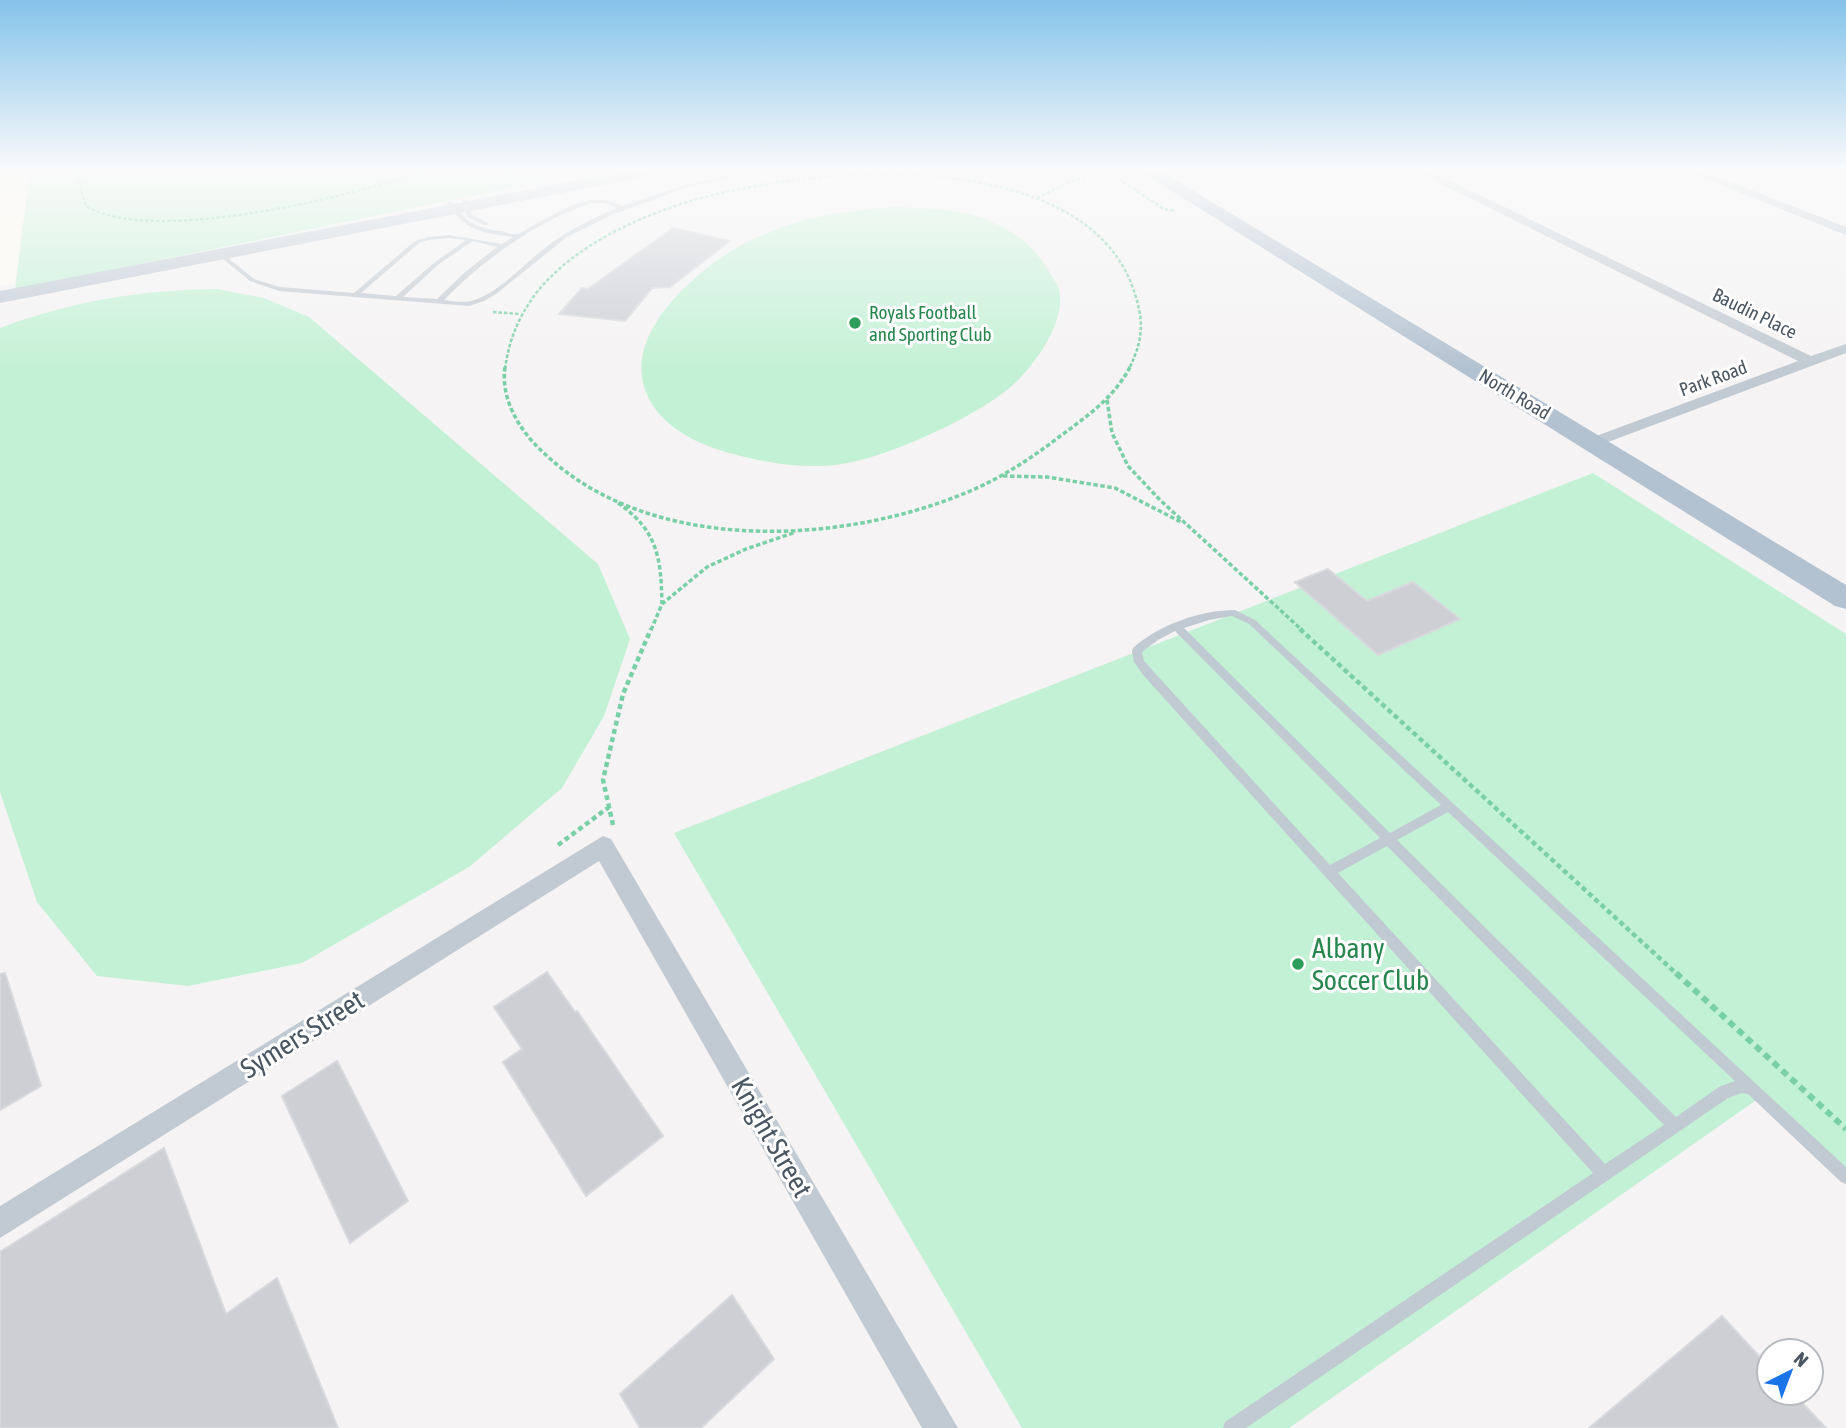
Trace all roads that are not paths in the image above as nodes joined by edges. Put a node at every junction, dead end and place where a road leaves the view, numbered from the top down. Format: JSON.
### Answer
{"nodes":[{"id":1,"x":285,"y":237,"type":"edge"},
{"id":2,"x":304,"y":237,"type":"edge"},
{"id":3,"x":435,"y":237,"type":"edge"},
{"id":4,"x":451,"y":237,"type":"edge"},
{"id":5,"x":517,"y":237,"type":"edge"},
{"id":6,"x":568,"y":237,"type":"edge"},
{"id":7,"x":1256,"y":237,"type":"edge"},
{"id":8,"x":1555,"y":237,"type":"edge"},
{"id":9,"x":471,"y":240,"type":"junction"},
{"id":10,"x":501,"y":246,"type":"junction"},
{"id":11,"x":220,"y":254,"type":"junction"},
{"id":12,"x":0,"y":289,"type":"edge"},
{"id":13,"x":354,"y":296,"type":"junction"},
{"id":14,"x":0,"y":297,"type":"edge"},
{"id":15,"x":397,"y":299,"type":"junction"},
{"id":16,"x":438,"y":302,"type":"junction"},
{"id":17,"x":1846,"y":348,"type":"edge"},
{"id":18,"x":1811,"y":362,"type":"junction"},
{"id":19,"x":1594,"y":442,"type":"junction"},
{"id":20,"x":1846,"y":599,"type":"edge"},
{"id":21,"x":1178,"y":628,"type":"junction"},
{"id":22,"x":1447,"y":807,"type":"junction"},
{"id":23,"x":1388,"y":839,"type":"junction"},
{"id":24,"x":603,"y":846,"type":"joint"},
{"id":25,"x":1329,"y":872,"type":"junction"},
{"id":26,"x":1752,"y":1088,"type":"junction"},
{"id":27,"x":1674,"y":1125,"type":"junction"},
{"id":28,"x":1604,"y":1174,"type":"junction"},
{"id":29,"x":1846,"y":1177,"type":"edge"},
{"id":30,"x":0,"y":1223,"type":"edge"},
{"id":31,"x":942,"y":1428,"type":"edge"},
{"id":32,"x":1231,"y":1428,"type":"edge"}],
"edges":[{"from":1,"to":12,"type":"main road"},
{"from":2,"to":11,"type":"main road"},
{"from":3,"to":13,"type":"lane"},
{"from":4,"to":9,"type":"lane"},
{"from":5,"to":10,"type":"lane"},
{"from":6,"to":16,"type":"lane"},
{"from":7,"to":19,"type":"main road","name":"North Road"},
{"from":8,"to":18,"type":"street","name":"Baudin Place"},
{"from":9,"to":10,"type":"lane"},
{"from":9,"to":15,"type":"lane"},
{"from":10,"to":16,"type":"lane"},
{"from":11,"to":13,"type":"lane"},
{"from":11,"to":14,"type":"main road"},
{"from":13,"to":15,"type":"lane"},
{"from":15,"to":16,"type":"lane"},
{"from":17,"to":18,"type":"street","name":"Park Road"},
{"from":18,"to":19,"type":"street","name":"Park Road"},
{"from":19,"to":20,"type":"main road","name":"North Road"},
{"from":21,"to":22,"type":"lane"},
{"from":21,"to":23,"type":"lane"},
{"from":21,"to":25,"type":"lane"},
{"from":22,"to":23,"type":"lane"},
{"from":22,"to":26,"type":"lane"},
{"from":23,"to":25,"type":"lane"},
{"from":23,"to":27,"type":"lane"},
{"from":24,"to":30,"type":"street","name":"Symers Street"},
{"from":24,"to":31,"type":"street","name":"Knight Street"},
{"from":25,"to":28,"type":"lane"},
{"from":26,"to":27,"type":"lane"},
{"from":26,"to":29,"type":"lane"},
{"from":27,"to":28,"type":"lane"},
{"from":28,"to":32,"type":"lane"}]}
